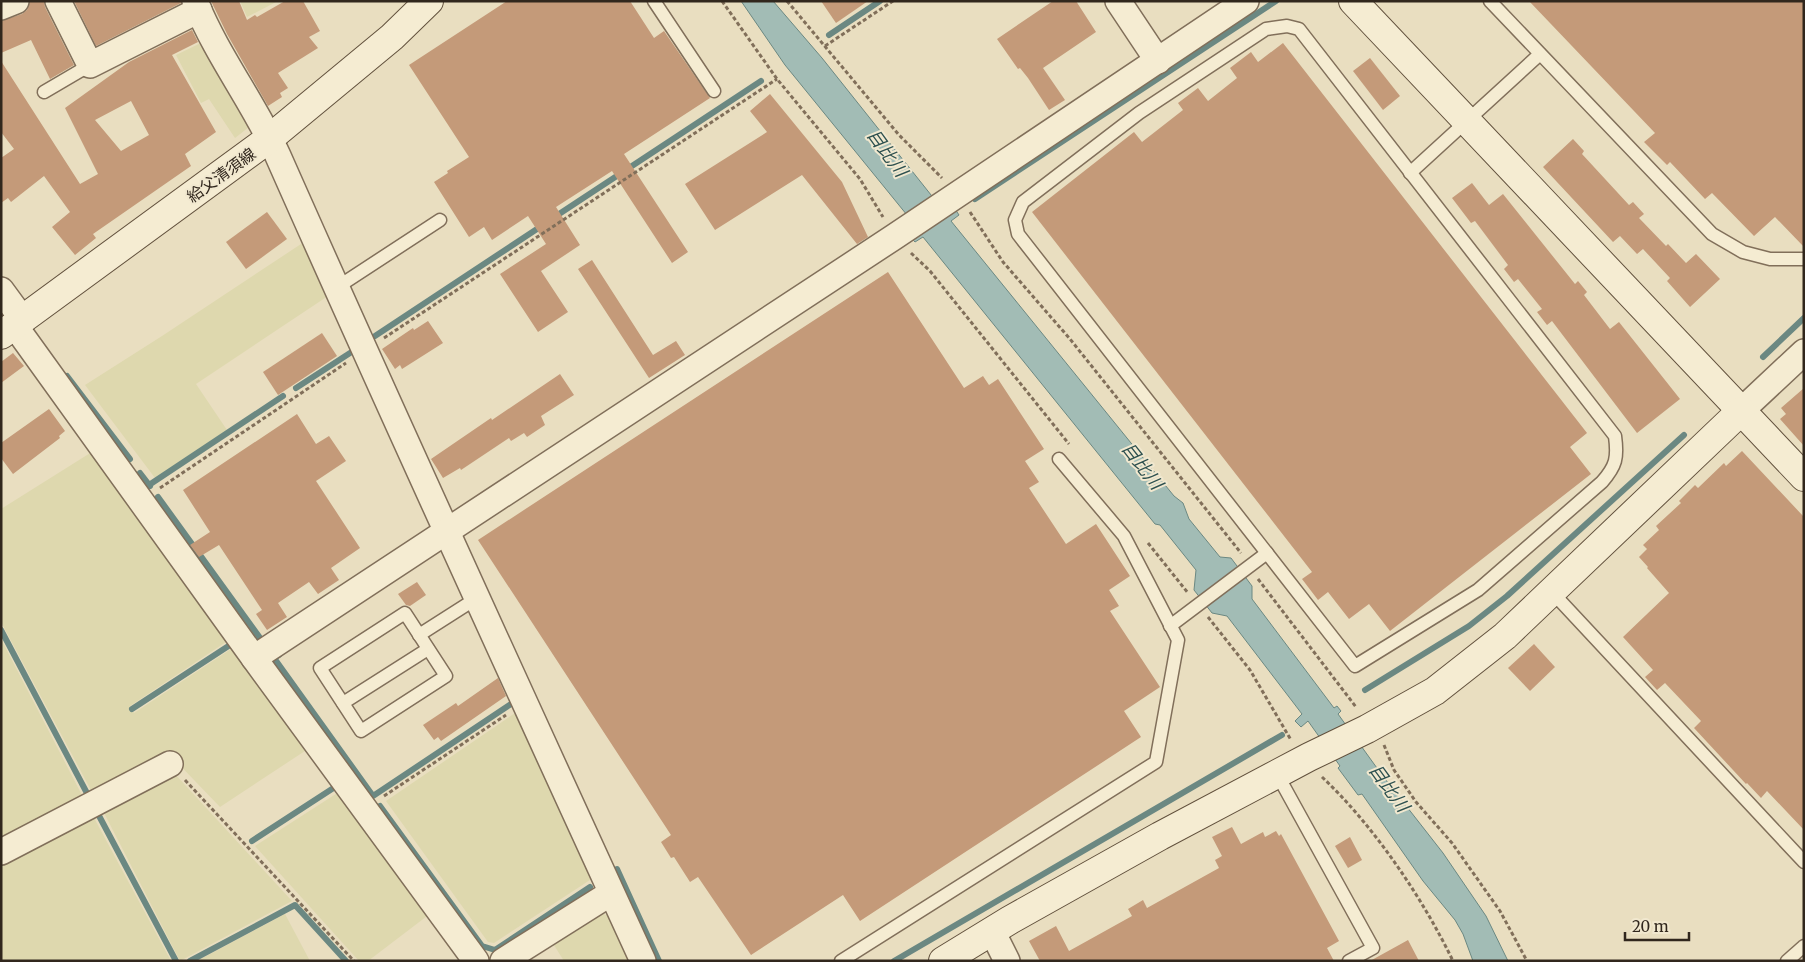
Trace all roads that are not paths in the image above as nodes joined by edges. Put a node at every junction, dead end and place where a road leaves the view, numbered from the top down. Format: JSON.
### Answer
{"nodes":[{"id":1,"x":16,"y":1,"type":"edge"},
{"id":2,"x":58,"y":1,"type":"edge"},
{"id":3,"x":429,"y":1,"type":"edge"},
{"id":4,"x":654,"y":1,"type":"edge"},
{"id":5,"x":1118,"y":1,"type":"edge"},
{"id":6,"x":1246,"y":1,"type":"edge"},
{"id":7,"x":1353,"y":1,"type":"edge"},
{"id":8,"x":1490,"y":1,"type":"edge"},
{"id":9,"x":197,"y":6,"type":"edge"},
{"id":10,"x":1,"y":7,"type":"edge"},
{"id":11,"x":1540,"y":54,"type":"junction"},
{"id":12,"x":1158,"y":62,"type":"junction"},
{"id":13,"x":90,"y":65,"type":"junction"},
{"id":14,"x":714,"y":91,"type":"dead end"},
{"id":15,"x":44,"y":92,"type":"dead end"},
{"id":16,"x":1468,"y":121,"type":"junction"},
{"id":17,"x":270,"y":138,"type":"junction"},
{"id":18,"x":1410,"y":173,"type":"junction"},
{"id":19,"x":440,"y":220,"type":"dead end"},
{"id":20,"x":1804,"y":258,"type":"edge"},
{"id":21,"x":336,"y":288,"type":"junction"},
{"id":22,"x":1,"y":290,"type":"edge"},
{"id":23,"x":13,"y":327,"type":"edge"},
{"id":24,"x":1804,"y":352,"type":"edge"},
{"id":25,"x":1741,"y":411,"type":"junction"},
{"id":26,"x":1059,"y":460,"type":"dead end"},
{"id":27,"x":1804,"y":477,"type":"edge"},
{"id":28,"x":446,"y":531,"type":"junction"},
{"id":29,"x":1267,"y":553,"type":"junction"},
{"id":30,"x":1552,"y":592,"type":"junction"},
{"id":31,"x":477,"y":598,"type":"junction"},
{"id":32,"x":1170,"y":626,"type":"junction"},
{"id":33,"x":419,"y":635,"type":"junction"},
{"id":34,"x":428,"y":649,"type":"junction"},
{"id":35,"x":254,"y":658,"type":"junction"},
{"id":36,"x":344,"y":703,"type":"junction"},
{"id":37,"x":170,"y":764,"type":"road end"},
{"id":38,"x":1277,"y":774,"type":"junction"},
{"id":39,"x":1,"y":852,"type":"edge"},
{"id":40,"x":1804,"y":862,"type":"edge"},
{"id":41,"x":611,"y":893,"type":"junction"},
{"id":42,"x":992,"y":931,"type":"junction"},
{"id":43,"x":1804,"y":946,"type":"edge"},
{"id":44,"x":476,"y":961,"type":"edge"},
{"id":45,"x":503,"y":961,"type":"edge"},
{"id":46,"x":643,"y":961,"type":"edge"},
{"id":47,"x":842,"y":961,"type":"edge"},
{"id":48,"x":943,"y":961,"type":"edge"},
{"id":49,"x":1007,"y":961,"type":"edge"},
{"id":50,"x":1349,"y":961,"type":"edge"},
{"id":51,"x":1787,"y":961,"type":"edge"}],
"edges":[{"from":1,"to":10,"type":"street"},
{"from":2,"to":13,"type":"street"},
{"from":3,"to":17,"type":"street","name":"給父清須線"},
{"from":4,"to":14,"type":"lane"},
{"from":5,"to":12,"type":"street"},
{"from":6,"to":12,"type":"street"},
{"from":7,"to":16,"type":"street"},
{"from":8,"to":11,"type":"lane"},
{"from":9,"to":13,"type":"street"},
{"from":9,"to":17,"type":"street"},
{"from":11,"to":16,"type":"lane"},
{"from":11,"to":20,"type":"lane"},
{"from":12,"to":28,"type":"street"},
{"from":13,"to":15,"type":"lane"},
{"from":16,"to":18,"type":"lane"},
{"from":16,"to":25,"type":"street"},
{"from":17,"to":21,"type":"street"},
{"from":17,"to":23,"type":"street","name":"給父清須線"},
{"from":18,"to":29,"type":"lane"},
{"from":18,"to":29,"type":"lane"},
{"from":19,"to":21,"type":"lane"},
{"from":21,"to":28,"type":"street"},
{"from":22,"to":23,"type":"street"},
{"from":23,"to":35,"type":"street"},
{"from":24,"to":25,"type":"street"},
{"from":25,"to":27,"type":"street"},
{"from":25,"to":30,"type":"street"},
{"from":26,"to":32,"type":"lane"},
{"from":28,"to":31,"type":"street"},
{"from":28,"to":35,"type":"street"},
{"from":29,"to":32,"type":"lane"},
{"from":30,"to":38,"type":"street"},
{"from":30,"to":40,"type":"lane"},
{"from":31,"to":33,"type":"lane"},
{"from":31,"to":41,"type":"street"},
{"from":32,"to":47,"type":"lane"},
{"from":33,"to":34,"type":"lane"},
{"from":33,"to":36,"type":"lane"},
{"from":34,"to":36,"type":"lane"},
{"from":34,"to":36,"type":"lane"},
{"from":35,"to":44,"type":"street"},
{"from":37,"to":39,"type":"street"},
{"from":38,"to":42,"type":"street"},
{"from":38,"to":50,"type":"lane"},
{"from":41,"to":45,"type":"street"},
{"from":41,"to":46,"type":"street"},
{"from":42,"to":48,"type":"street"},
{"from":42,"to":49,"type":"street"},
{"from":43,"to":51,"type":"lane"}]}
